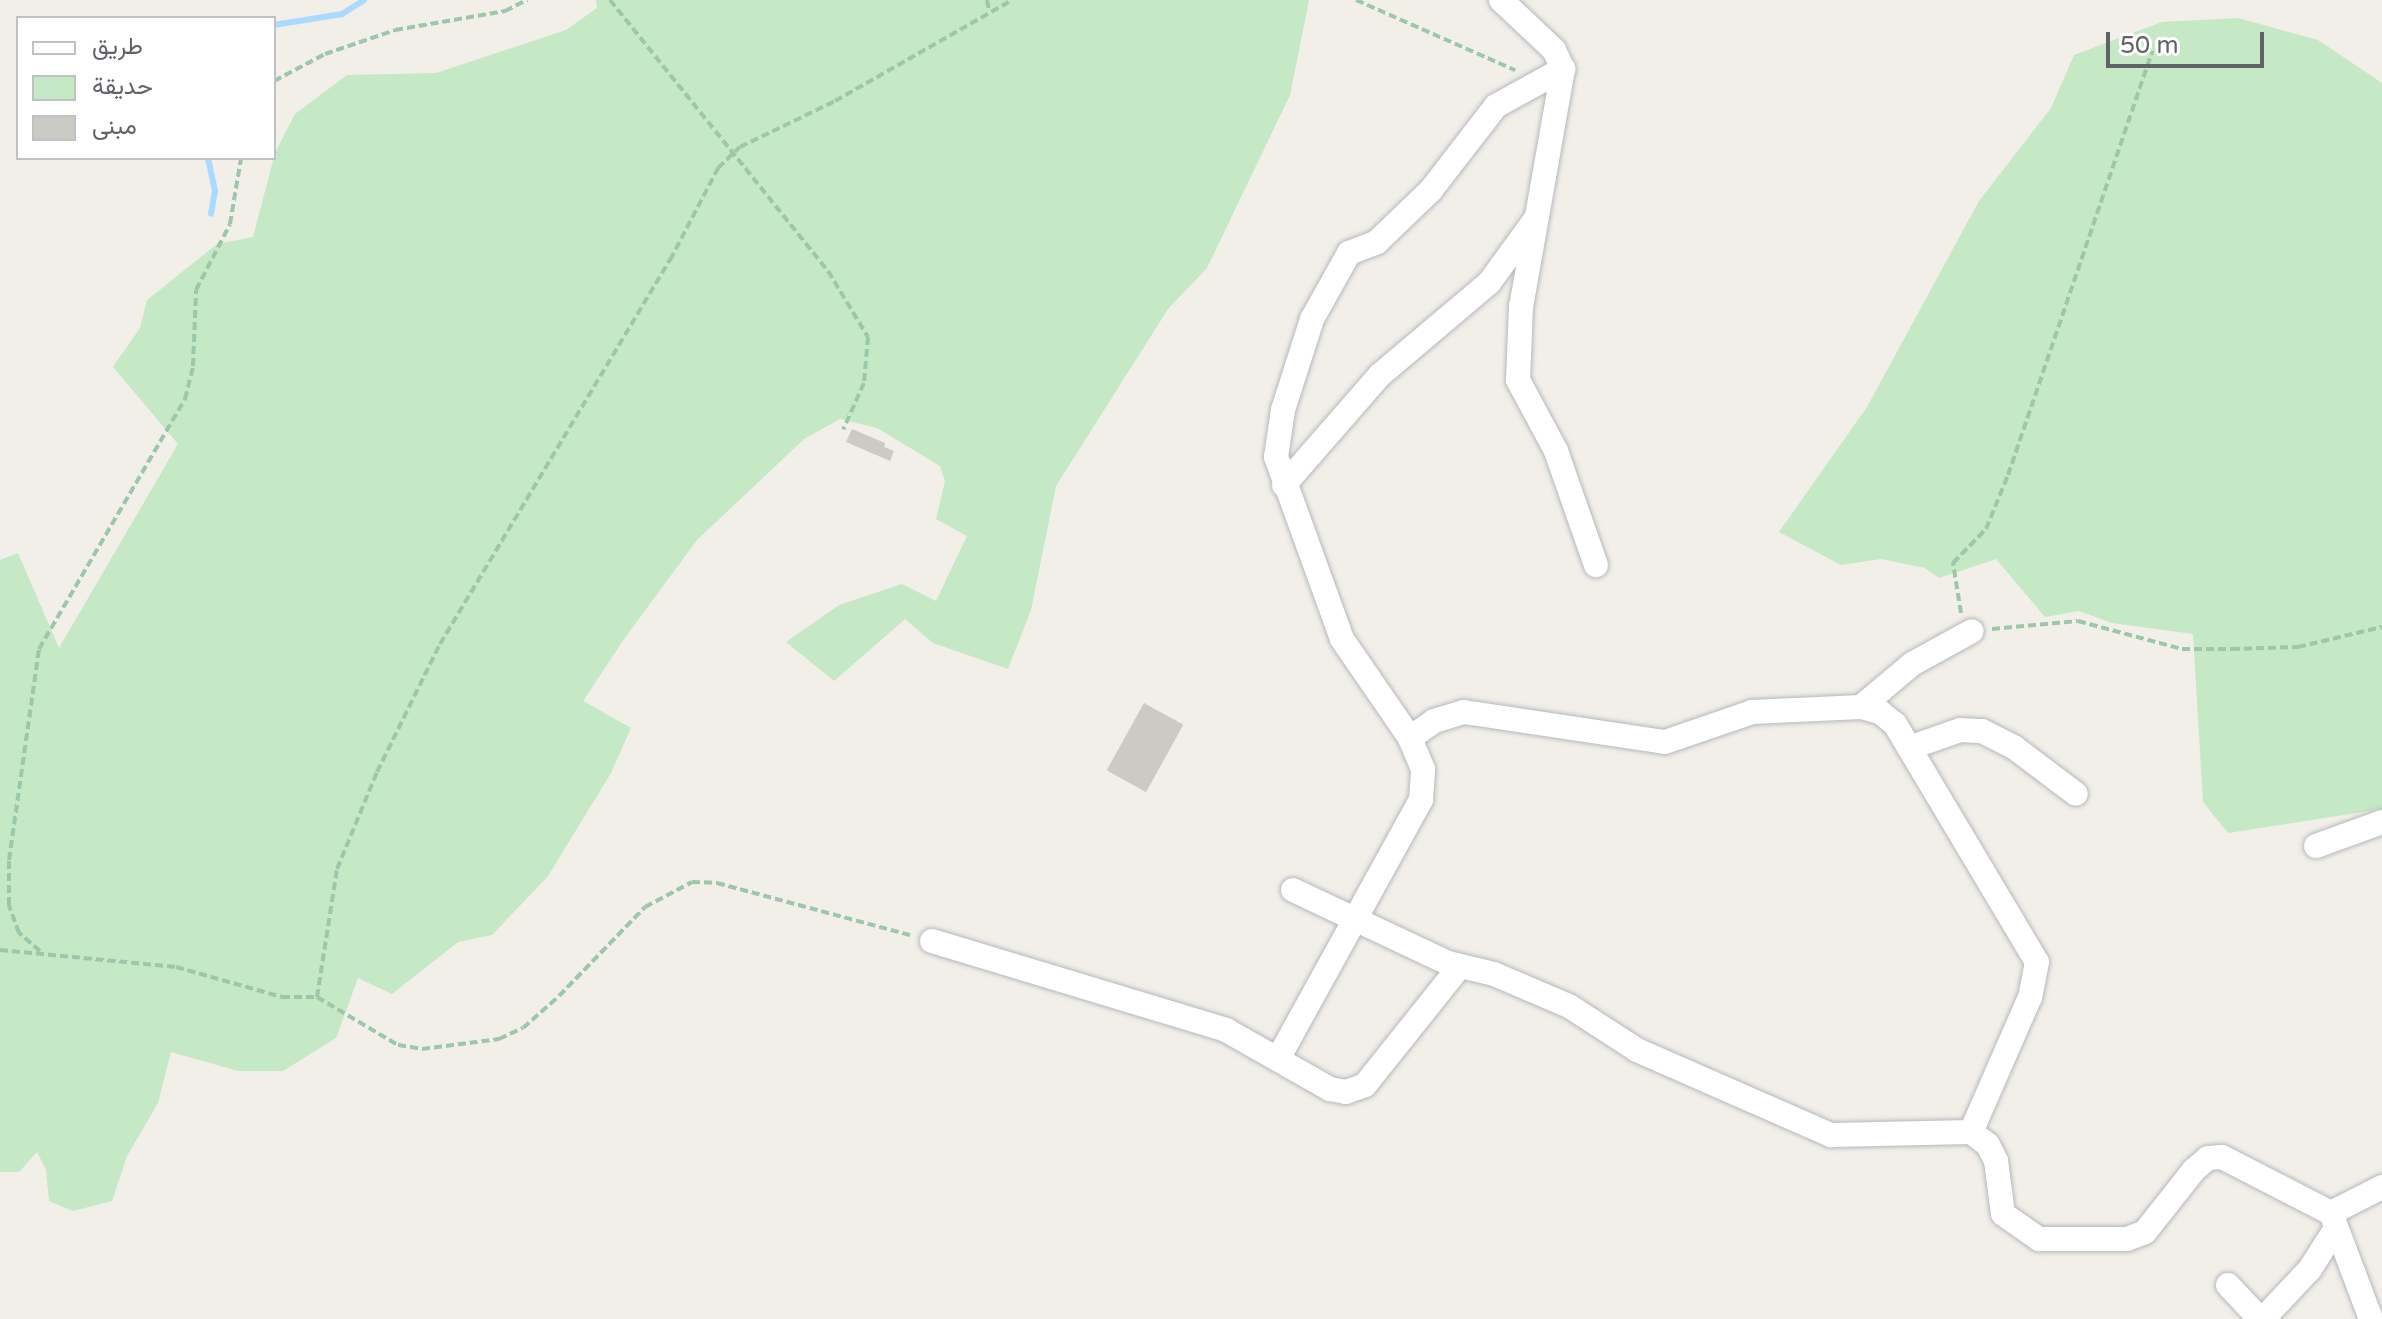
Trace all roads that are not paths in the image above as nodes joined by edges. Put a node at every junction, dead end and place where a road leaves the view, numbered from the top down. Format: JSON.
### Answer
{"nodes":[{"id":1,"x":1501,"y":0,"type":"edge"},
{"id":2,"x":1563,"y":69,"type":"junction"},
{"id":3,"x":1538,"y":216,"type":"junction"},
{"id":4,"x":1284,"y":485,"type":"junction"},
{"id":5,"x":1596,"y":565,"type":"dead end"},
{"id":6,"x":1972,"y":631,"type":"road end"},
{"id":7,"x":1861,"y":707,"type":"junction"},
{"id":8,"x":1410,"y":738,"type":"junction"},
{"id":9,"x":1909,"y":748,"type":"junction"},
{"id":10,"x":2076,"y":794,"type":"dead end"},
{"id":11,"x":2382,"y":822,"type":"edge"},
{"id":12,"x":2316,"y":846,"type":"dead end"},
{"id":13,"x":1293,"y":890,"type":"dead end"},
{"id":14,"x":1359,"y":918,"type":"junction"},
{"id":15,"x":932,"y":941,"type":"road end"},
{"id":16,"x":1460,"y":966,"type":"junction"},
{"id":17,"x":1279,"y":1057,"type":"junction"},
{"id":18,"x":1971,"y":1132,"type":"junction"},
{"id":19,"x":2382,"y":1187,"type":"edge"},
{"id":20,"x":2334,"y":1221,"type":"junction"},
{"id":21,"x":2228,"y":1285,"type":"dead end"},
{"id":22,"x":2262,"y":1319,"type":"edge"},
{"id":23,"x":2371,"y":1319,"type":"edge"}],
"edges":[{"from":1,"to":2,"type":"street"},
{"from":2,"to":3,"type":"street"},
{"from":2,"to":4,"type":"street"},
{"from":3,"to":4,"type":"street"},
{"from":3,"to":5,"type":"street"},
{"from":4,"to":8,"type":"street"},
{"from":6,"to":7,"type":"street"},
{"from":7,"to":8,"type":"street"},
{"from":7,"to":9,"type":"street"},
{"from":8,"to":14,"type":"street"},
{"from":9,"to":10,"type":"street"},
{"from":9,"to":18,"type":"street"},
{"from":11,"to":12,"type":"street"},
{"from":13,"to":14,"type":"street"},
{"from":14,"to":16,"type":"street"},
{"from":14,"to":17,"type":"street"},
{"from":15,"to":17,"type":"street"},
{"from":16,"to":17,"type":"street"},
{"from":16,"to":18,"type":"street"},
{"from":18,"to":20,"type":"street"},
{"from":19,"to":20,"type":"street"},
{"from":20,"to":22,"type":"street"},
{"from":20,"to":23,"type":"street"},
{"from":21,"to":22,"type":"street"}]}
